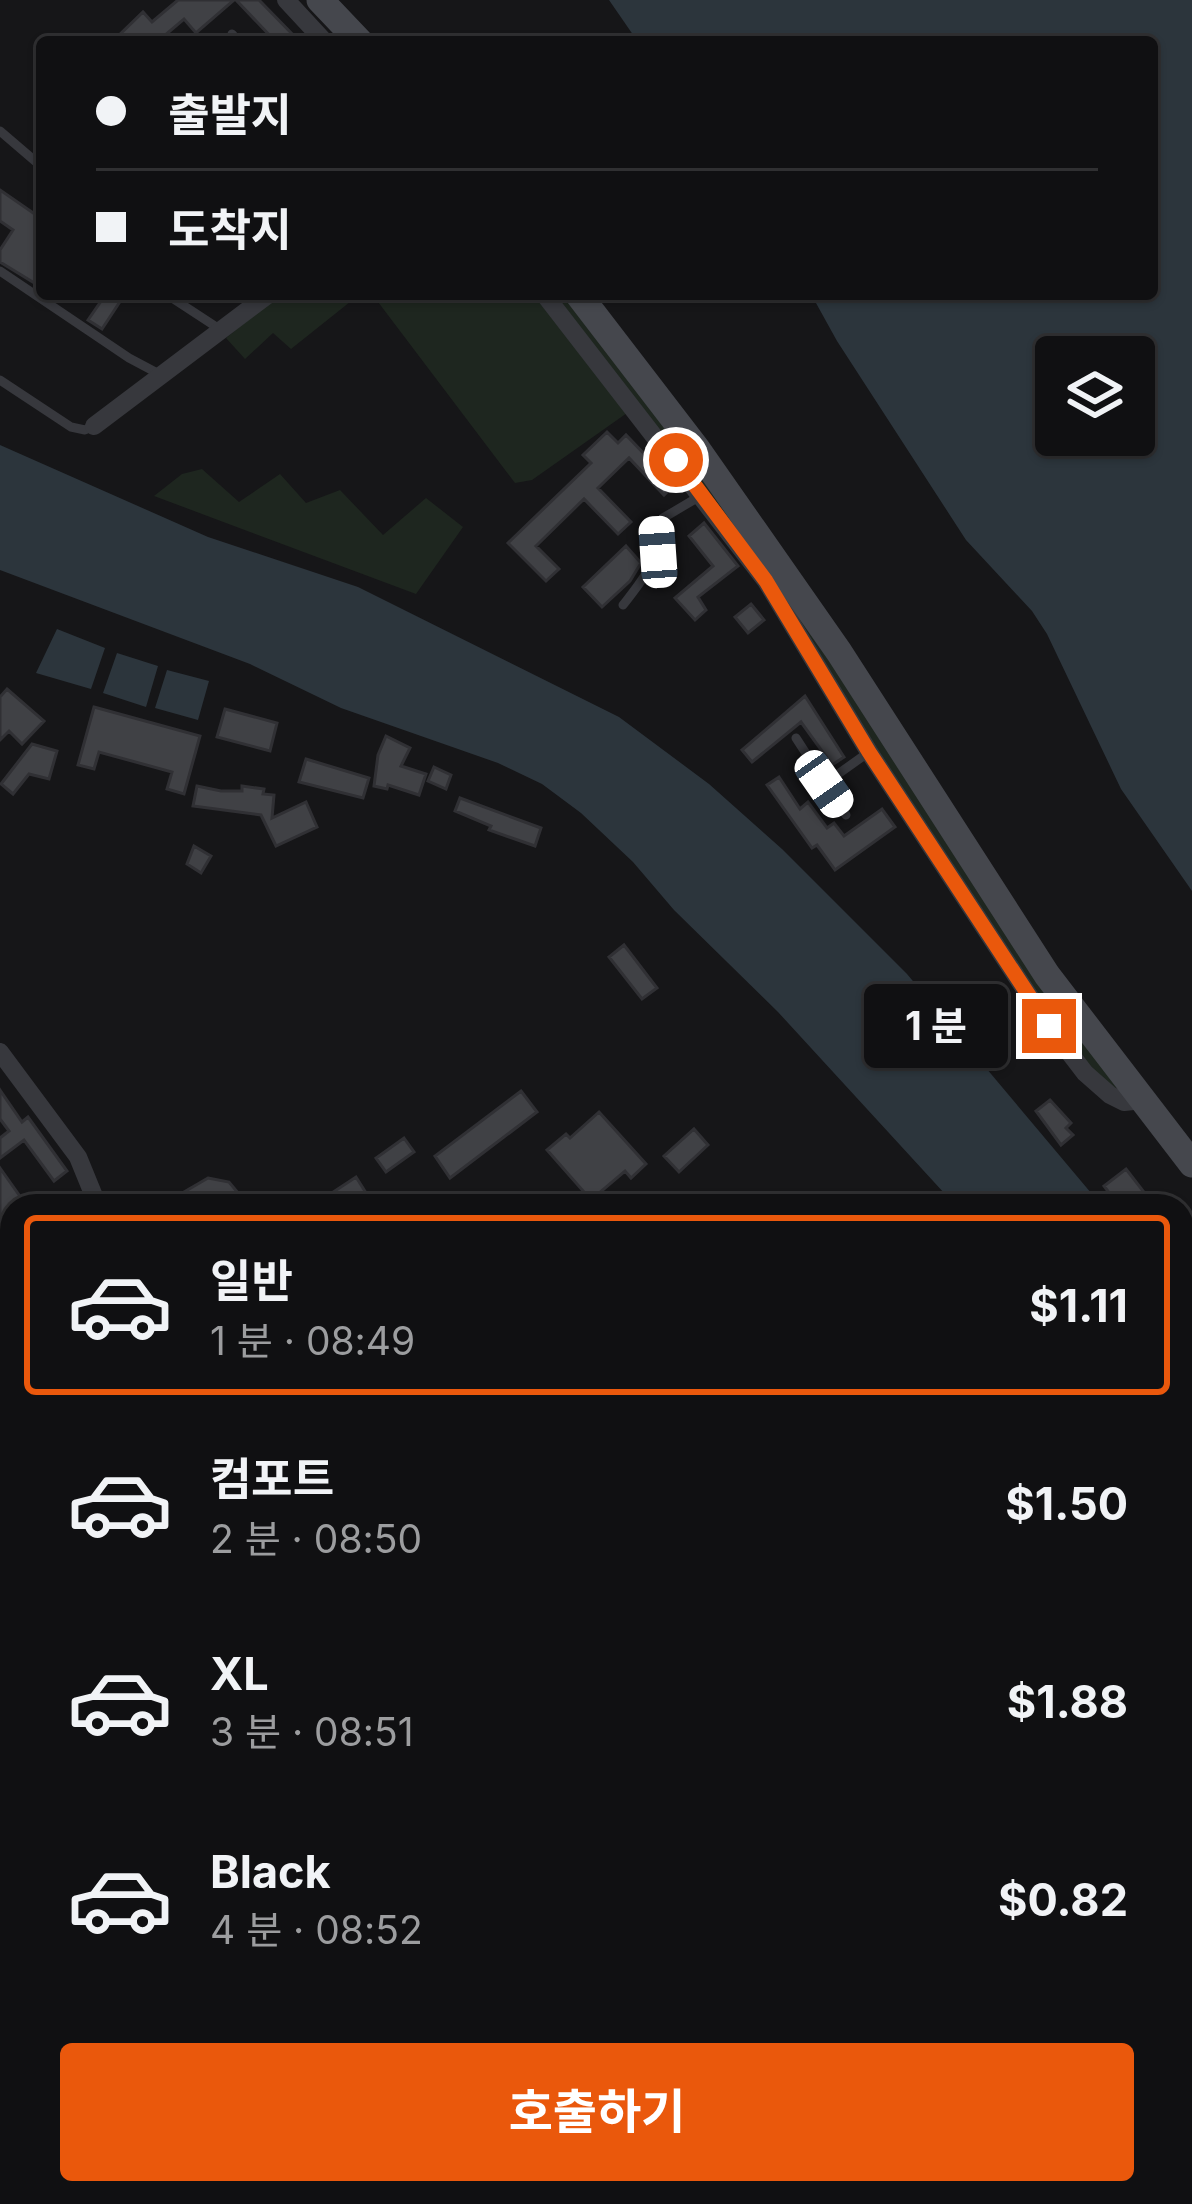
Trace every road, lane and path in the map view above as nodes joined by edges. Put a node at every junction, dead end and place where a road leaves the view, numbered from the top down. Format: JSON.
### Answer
{"nodes":[{"id":1,"x":286,"y":0,"type":"edge"},
{"id":2,"x":320,"y":0,"type":"edge"},
{"id":3,"x":319,"y":36,"type":"edge"},
{"id":4,"x":354,"y":36,"type":"edge"},
{"id":5,"x":0,"y":131,"type":"edge"},
{"id":6,"x":36,"y":162,"type":"edge"},
{"id":7,"x":0,"y":271,"type":"edge"},
{"id":8,"x":36,"y":295,"type":"edge"},
{"id":9,"x":43,"y":300,"type":"edge"},
{"id":10,"x":175,"y":300,"type":"edge"},
{"id":11,"x":261,"y":300,"type":"edge"},
{"id":12,"x":549,"y":300,"type":"edge"},
{"id":13,"x":583,"y":300,"type":"edge"},
{"id":14,"x":221,"y":330,"type":"junction"},
{"id":15,"x":160,"y":375,"type":"junction"},
{"id":16,"x":0,"y":380,"type":"edge"},
{"id":17,"x":94,"y":426,"type":"joint"},
{"id":18,"x":702,"y":495,"type":"junction"},
{"id":19,"x":623,"y":604,"type":"dead end"},
{"id":20,"x":796,"y":739,"type":"dead end"},
{"id":21,"x":869,"y":752,"type":"junction"},
{"id":22,"x":824,"y":784,"type":"junction"},
{"id":23,"x":846,"y":815,"type":"dead end"},
{"id":24,"x":0,"y":1052,"type":"edge"},
{"id":25,"x":1143,"y":1100,"type":"junction"},
{"id":26,"x":1192,"y":1164,"type":"edge"},
{"id":27,"x":93,"y":1194,"type":"edge"}],
"edges":[{"from":1,"to":3,"type":"street"},
{"from":2,"to":4,"type":"street"},
{"from":5,"to":6,"type":"lane"},
{"from":7,"to":8,"type":"lane"},
{"from":9,"to":15,"type":"lane"},
{"from":10,"to":14,"type":"lane"},
{"from":11,"to":14,"type":"street"},
{"from":12,"to":18,"type":"street"},
{"from":13,"to":25,"type":"street"},
{"from":14,"to":15,"type":"street"},
{"from":15,"to":17,"type":"street"},
{"from":16,"to":17,"type":"lane"},
{"from":18,"to":19,"type":"lane"},
{"from":18,"to":21,"type":"street"},
{"from":20,"to":22,"type":"lane"},
{"from":21,"to":22,"type":"lane"},
{"from":21,"to":25,"type":"street"},
{"from":22,"to":23,"type":"lane"},
{"from":24,"to":27,"type":"street"},
{"from":25,"to":26,"type":"street"}]}
